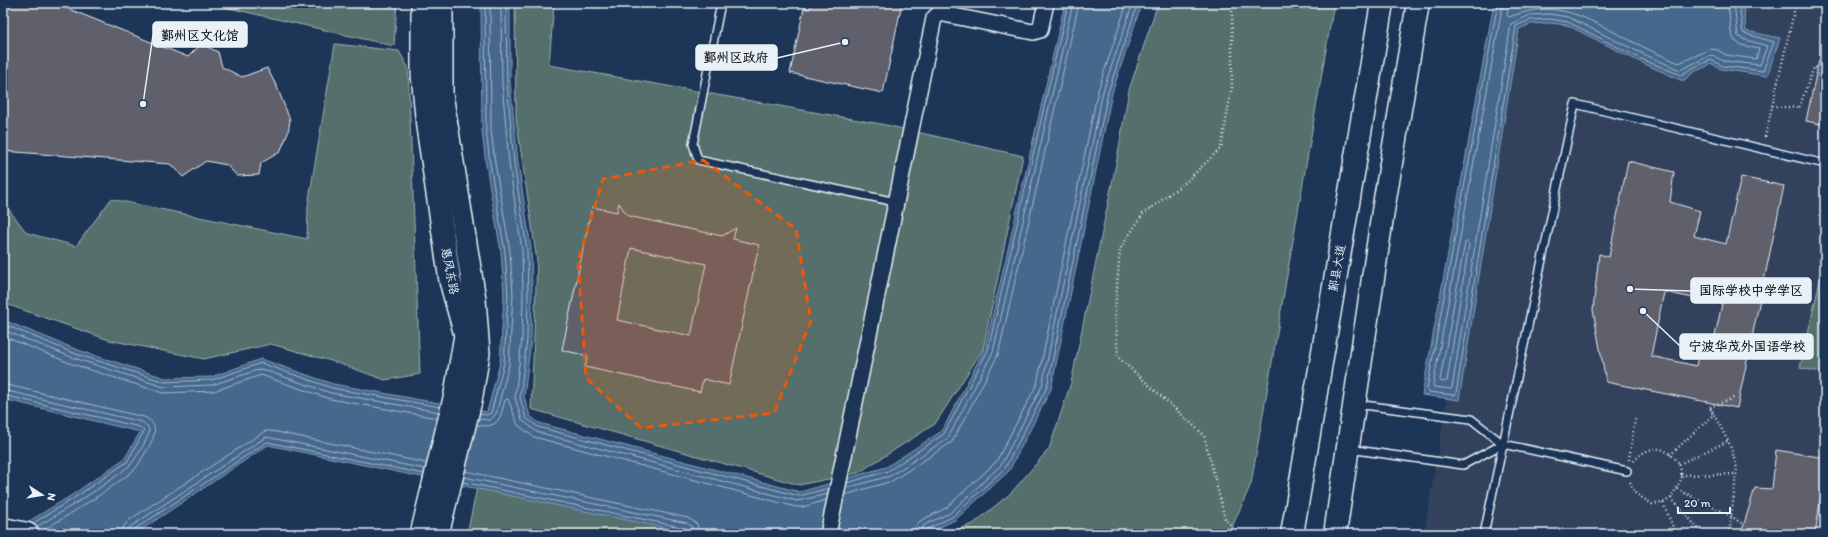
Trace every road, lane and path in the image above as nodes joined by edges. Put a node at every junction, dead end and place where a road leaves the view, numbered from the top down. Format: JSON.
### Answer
{"nodes":[{"id":1,"x":422,"y":3,"type":"edge"},
{"id":2,"x":442,"y":3,"type":"edge"},
{"id":3,"x":721,"y":3,"type":"edge"},
{"id":4,"x":1046,"y":3,"type":"edge"},
{"id":5,"x":1232,"y":3,"type":"edge"},
{"id":6,"x":1382,"y":3,"type":"edge"},
{"id":7,"x":1418,"y":3,"type":"edge"},
{"id":8,"x":1796,"y":3,"type":"edge"},
{"id":9,"x":1817,"y":68,"type":"dead end"},
{"id":10,"x":1772,"y":106,"type":"junction"},
{"id":11,"x":1767,"y":128,"type":"dead end"},
{"id":12,"x":1825,"y":164,"type":"edge"},
{"id":13,"x":896,"y":202,"type":"junction"},
{"id":14,"x":463,"y":397,"type":"junction"},
{"id":15,"x":1736,"y":397,"type":"dead end"},
{"id":16,"x":1354,"y":404,"type":"junction"},
{"id":17,"x":1710,"y":407,"type":"junction"},
{"id":18,"x":1635,"y":419,"type":"dead end"},
{"id":19,"x":1728,"y":441,"type":"junction"},
{"id":20,"x":1503,"y":444,"type":"junction"},
{"id":21,"x":1348,"y":449,"type":"junction"},
{"id":22,"x":1670,"y":455,"type":"junction"},
{"id":23,"x":1679,"y":464,"type":"junction"},
{"id":24,"x":1628,"y":471,"type":"junction"},
{"id":25,"x":1737,"y":474,"type":"junction"},
{"id":26,"x":1682,"y":475,"type":"junction"},
{"id":27,"x":441,"y":485,"type":"junction"},
{"id":28,"x":1677,"y":489,"type":"junction"},
{"id":29,"x":1671,"y":498,"type":"junction"},
{"id":30,"x":1663,"y":503,"type":"junction"},
{"id":31,"x":1731,"y":516,"type":"junction"},
{"id":32,"x":1744,"y":525,"type":"dead end"},
{"id":33,"x":3,"y":529,"type":"edge"},
{"id":34,"x":27,"y":534,"type":"edge"},
{"id":35,"x":420,"y":534,"type":"edge"},
{"id":36,"x":438,"y":534,"type":"edge"},
{"id":37,"x":828,"y":534,"type":"edge"},
{"id":38,"x":1239,"y":534,"type":"edge"},
{"id":39,"x":1292,"y":534,"type":"edge"},
{"id":40,"x":1335,"y":534,"type":"edge"},
{"id":41,"x":1484,"y":534,"type":"edge"},
{"id":42,"x":1676,"y":534,"type":"edge"},
{"id":43,"x":1703,"y":534,"type":"edge"},
{"id":44,"x":1725,"y":534,"type":"edge"}],
"edges":[{"from":1,"to":14,"type":"street","name":"惠风东路"},
{"from":2,"to":14,"type":"street","name":"惠风东路"},
{"from":3,"to":13,"type":"lane"},
{"from":4,"to":13,"type":"street"},
{"from":5,"to":38,"type":"path"},
{"from":6,"to":39,"type":"main road","name":"鄞县大道"},
{"from":7,"to":16,"type":"main road"},
{"from":8,"to":10,"type":"path"},
{"from":9,"to":10,"type":"path"},
{"from":10,"to":11,"type":"path"},
{"from":12,"to":20,"type":"lane"},
{"from":13,"to":37,"type":"street"},
{"from":14,"to":27,"type":"street","name":"惠风东路"},
{"from":15,"to":17,"type":"path"},
{"from":16,"to":20,"type":"lane"},
{"from":16,"to":21,"type":"main road"},
{"from":17,"to":19,"type":"path"},
{"from":17,"to":22,"type":"path"},
{"from":18,"to":24,"type":"path"},
{"from":19,"to":23,"type":"path"},
{"from":19,"to":25,"type":"path"},
{"from":20,"to":21,"type":"lane"},
{"from":20,"to":24,"type":"lane"},
{"from":20,"to":41,"type":"lane"},
{"from":21,"to":40,"type":"main road"},
{"from":22,"to":23,"type":"path"},
{"from":22,"to":24,"type":"path"},
{"from":23,"to":26,"type":"path"},
{"from":24,"to":30,"type":"path"},
{"from":25,"to":26,"type":"path"},
{"from":25,"to":31,"type":"path"},
{"from":26,"to":28,"type":"path"},
{"from":27,"to":35,"type":"street","name":"惠风东路"},
{"from":27,"to":36,"type":"street","name":"惠风东路"},
{"from":28,"to":29,"type":"path"},
{"from":28,"to":31,"type":"path"},
{"from":29,"to":30,"type":"path"},
{"from":29,"to":43,"type":"path"},
{"from":30,"to":42,"type":"path"},
{"from":31,"to":32,"type":"path"},
{"from":31,"to":44,"type":"path"},
{"from":33,"to":34,"type":"main road"}]}
